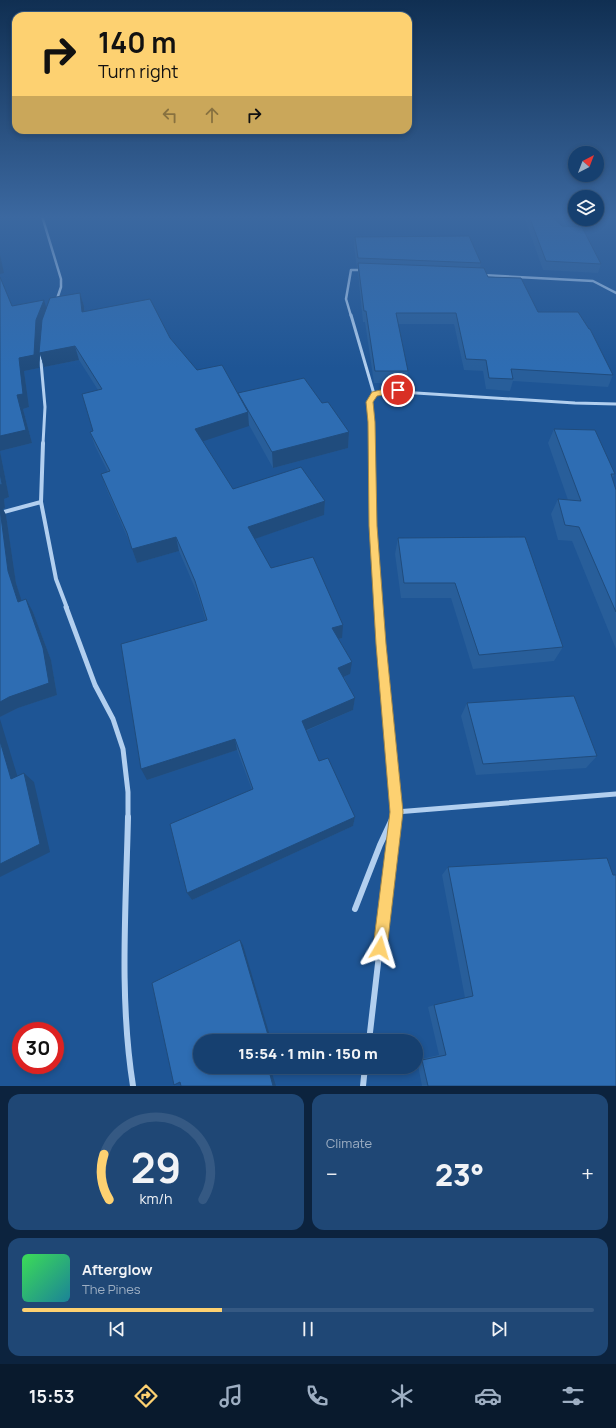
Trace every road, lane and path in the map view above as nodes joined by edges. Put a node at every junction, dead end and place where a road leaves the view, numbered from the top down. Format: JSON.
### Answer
{"nodes":[{"id":1,"x":56,"y":267,"type":"edge"},
{"id":2,"x":367,"y":270,"type":"edge"},
{"id":3,"x":478,"y":275,"type":"edge"},
{"id":4,"x":616,"y":294,"type":"edge"},
{"id":5,"x":56,"y":303,"type":"edge"},
{"id":6,"x":42,"y":348,"type":"edge"},
{"id":7,"x":374,"y":394,"type":"junction"},
{"id":8,"x":616,"y":404,"type":"edge"},
{"id":9,"x":41,"y":502,"type":"junction"},
{"id":10,"x":0,"y":512,"type":"edge"},
{"id":11,"x":616,"y":794,"type":"edge"},
{"id":12,"x":396,"y":812,"type":"junction"},
{"id":13,"x":355,"y":909,"type":"dead end"},
{"id":14,"x":370,"y":1034,"type":"edge"},
{"id":15,"x":364,"y":1074,"type":"edge"},
{"id":16,"x":133,"y":1086,"type":"edge"},
{"id":17,"x":363,"y":1086,"type":"edge"}],
"edges":[{"from":1,"to":5,"type":"street"},
{"from":2,"to":7,"type":"street"},
{"from":3,"to":4,"type":"street"},
{"from":6,"to":9,"type":"street"},
{"from":7,"to":8,"type":"street"},
{"from":7,"to":12,"type":"street"},
{"from":9,"to":10,"type":"street"},
{"from":9,"to":16,"type":"street"},
{"from":11,"to":12,"type":"street"},
{"from":12,"to":13,"type":"street"},
{"from":12,"to":14,"type":"street"},
{"from":15,"to":17,"type":"street"}]}
